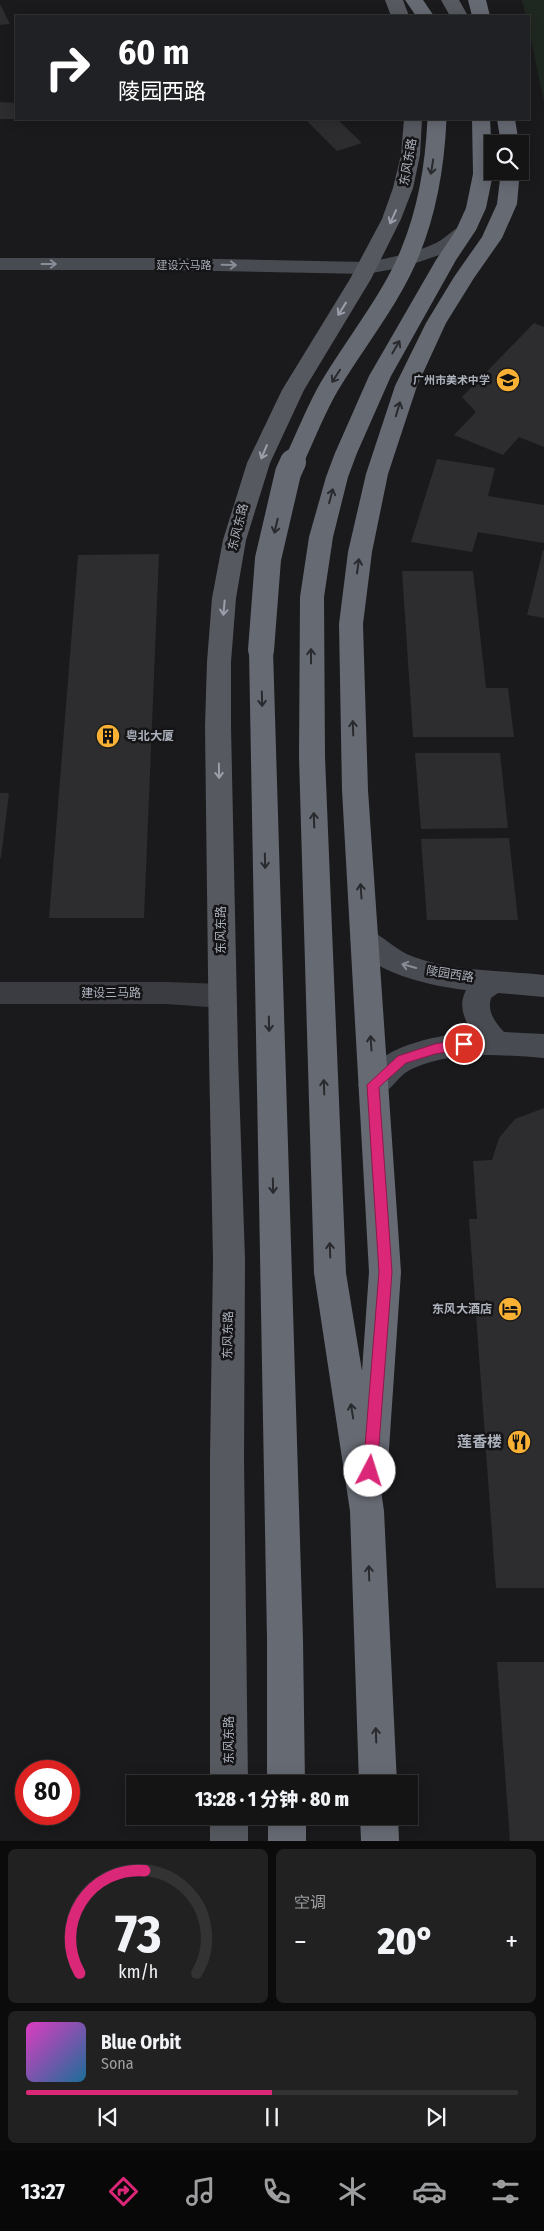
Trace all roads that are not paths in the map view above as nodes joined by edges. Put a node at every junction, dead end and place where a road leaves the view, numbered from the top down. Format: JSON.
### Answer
{"nodes":[{"id":1,"x":394,"y":0,"type":"edge"},
{"id":2,"x":414,"y":0,"type":"edge"},
{"id":3,"x":424,"y":0,"type":"edge"},
{"id":4,"x":450,"y":0,"type":"edge"},
{"id":5,"x":466,"y":0,"type":"edge"},
{"id":6,"x":477,"y":0,"type":"edge"},
{"id":7,"x":400,"y":15,"type":"edge"},
{"id":8,"x":425,"y":15,"type":"edge"},
{"id":9,"x":426,"y":15,"type":"edge"},
{"id":10,"x":458,"y":15,"type":"edge"},
{"id":11,"x":468,"y":15,"type":"edge"},
{"id":12,"x":482,"y":15,"type":"edge"},
{"id":13,"x":413,"y":120,"type":"edge"},
{"id":14,"x":437,"y":120,"type":"edge"},
{"id":15,"x":481,"y":120,"type":"edge"},
{"id":16,"x":506,"y":120,"type":"edge"},
{"id":17,"x":509,"y":135,"type":"edge"},
{"id":18,"x":510,"y":180,"type":"edge"},
{"id":19,"x":466,"y":230,"type":"junction"},
{"id":20,"x":0,"y":264,"type":"edge"},
{"id":21,"x":367,"y":268,"type":"junction"},
{"id":22,"x":364,"y":939,"type":"junction"},
{"id":23,"x":494,"y":981,"type":"junction"},
{"id":24,"x":544,"y":986,"type":"edge"},
{"id":25,"x":0,"y":993,"type":"edge"},
{"id":26,"x":221,"y":996,"type":"junction"},
{"id":27,"x":497,"y":1043,"type":"junction"},
{"id":28,"x":544,"y":1046,"type":"edge"},
{"id":29,"x":373,"y":1085,"type":"junction"},
{"id":30,"x":367,"y":1511,"type":"junction"},
{"id":31,"x":229,"y":1775,"type":"edge"},
{"id":32,"x":286,"y":1775,"type":"edge"},
{"id":33,"x":378,"y":1775,"type":"edge"},
{"id":34,"x":229,"y":1825,"type":"edge"},
{"id":35,"x":286,"y":1825,"type":"edge"},
{"id":36,"x":379,"y":1825,"type":"edge"},
{"id":37,"x":229,"y":1841,"type":"edge"},
{"id":38,"x":287,"y":1841,"type":"edge"},
{"id":39,"x":380,"y":1841,"type":"edge"}],
"edges":[{"from":1,"to":7,"type":"main road"},
{"from":2,"to":8,"type":"highway"},
{"from":3,"to":9,"type":"highway"},
{"from":4,"to":10,"type":"main road"},
{"from":5,"to":11,"type":"highway"},
{"from":6,"to":12,"type":"highway"},
{"from":13,"to":21,"type":"main road","name":"东风东路","one_way":true},
{"from":14,"to":32,"type":"highway","one_way":true,"bridge":true},
{"from":15,"to":19,"type":"highway"},
{"from":16,"to":17,"type":"highway"},
{"from":22,"to":18,"type":"highway","one_way":true},
{"from":19,"to":21,"type":"street","name":"建设六马路"},
{"from":30,"to":19,"type":"highway","one_way":true},
{"from":20,"to":21,"type":"street","name":"建设六马路","one_way":true},
{"from":21,"to":26,"type":"main road","name":"东风东路","one_way":true},
{"from":23,"to":22,"type":"street","name":"陵园西路","one_way":true},
{"from":29,"to":22,"type":"highway","one_way":true},
{"from":23,"to":24,"type":"street","name":"陵园西路"},
{"from":23,"to":27,"type":"street"},
{"from":25,"to":26,"type":"street","name":"建设三马路"},
{"from":26,"to":31,"type":"main road","name":"东风东路"},
{"from":27,"to":28,"type":"street"},
{"from":27,"to":29,"type":"street"},
{"from":29,"to":30,"type":"highway"},
{"from":33,"to":30,"type":"highway","one_way":true},
{"from":34,"to":37,"type":"main road"},
{"from":35,"to":38,"type":"highway"},
{"from":36,"to":39,"type":"highway"}]}
